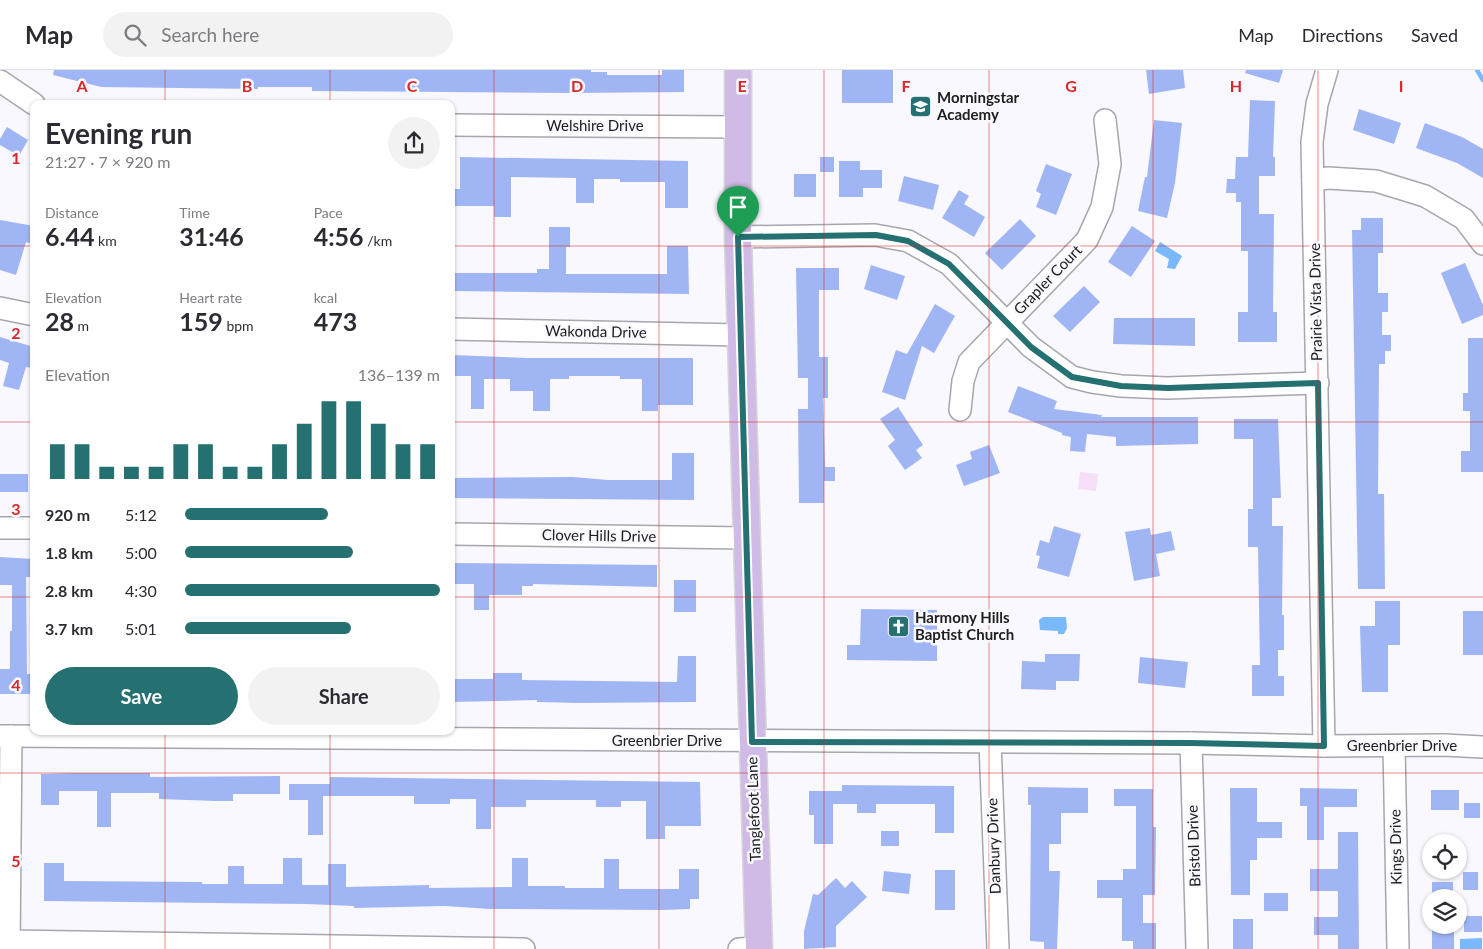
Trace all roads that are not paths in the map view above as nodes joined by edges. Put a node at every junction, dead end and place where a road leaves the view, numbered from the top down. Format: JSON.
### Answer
{"nodes":[{"id":1,"x":738,"y":70,"type":"edge"},
{"id":2,"x":1327,"y":70,"type":"edge"},
{"id":3,"x":0,"y":81,"type":"edge"},
{"id":4,"x":30,"y":101,"type":"edge"},
{"id":5,"x":1105,"y":120,"type":"dead end"},
{"id":6,"x":455,"y":125,"type":"edge"},
{"id":7,"x":739,"y":127,"type":"junction"},
{"id":8,"x":1313,"y":180,"type":"junction"},
{"id":9,"x":738,"y":237,"type":"junction"},
{"id":10,"x":1483,"y":244,"type":"edge"},
{"id":11,"x":0,"y":308,"type":"edge"},
{"id":12,"x":30,"y":314,"type":"edge"},
{"id":13,"x":1007,"y":323,"type":"junction"},
{"id":14,"x":455,"y":329,"type":"edge"},
{"id":15,"x":741,"y":335,"type":"junction"},
{"id":16,"x":1318,"y":383,"type":"junction"},
{"id":17,"x":960,"y":410,"type":"dead end"},
{"id":18,"x":0,"y":528,"type":"edge"},
{"id":19,"x":30,"y":528,"type":"edge"},
{"id":20,"x":455,"y":534,"type":"edge"},
{"id":21,"x":747,"y":538,"type":"junction"},
{"id":22,"x":6,"y":736,"type":"edge"},
{"id":23,"x":752,"y":742,"type":"junction"},
{"id":24,"x":990,"y":742,"type":"junction"},
{"id":25,"x":1191,"y":743,"type":"junction"},
{"id":26,"x":1324,"y":746,"type":"junction"},
{"id":27,"x":1394,"y":746,"type":"junction"},
{"id":28,"x":1483,"y":748,"type":"edge"},
{"id":29,"x":9,"y":945,"type":"edge"},
{"id":30,"x":524,"y":949,"type":"edge"},
{"id":31,"x":739,"y":949,"type":"edge"},
{"id":32,"x":759,"y":949,"type":"edge"},
{"id":33,"x":998,"y":949,"type":"edge"},
{"id":34,"x":1197,"y":949,"type":"edge"},
{"id":35,"x":1398,"y":949,"type":"edge"}],
"edges":[{"from":1,"to":7,"type":"main road","name":"Tanglefoot Lane"},
{"from":2,"to":8,"type":"street","name":"Prairie Vista Drive"},
{"from":3,"to":4,"type":"street"},
{"from":5,"to":13,"type":"street","name":"Grapler Court"},
{"from":6,"to":7,"type":"street","name":"Welshire Drive"},
{"from":7,"to":9,"type":"main road","name":"Tanglefoot Lane"},
{"from":8,"to":10,"type":"street"},
{"from":8,"to":16,"type":"street","name":"Prairie Vista Drive"},
{"from":9,"to":13,"type":"street"},
{"from":9,"to":15,"type":"main road","name":"Tanglefoot Lane"},
{"from":11,"to":12,"type":"street"},
{"from":13,"to":16,"type":"street"},
{"from":13,"to":17,"type":"street","name":"Grapler Court"},
{"from":14,"to":15,"type":"street","name":"Wakonda Drive"},
{"from":15,"to":21,"type":"main road","name":"Tanglefoot Lane"},
{"from":16,"to":26,"type":"street","name":"Prairie Vista Drive"},
{"from":18,"to":19,"type":"street"},
{"from":20,"to":21,"type":"street","name":"Clover Hills Drive"},
{"from":21,"to":23,"type":"main road","name":"Tanglefoot Lane"},
{"from":22,"to":23,"type":"street","name":"Greenbrier Drive"},
{"from":22,"to":29,"type":"street"},
{"from":23,"to":24,"type":"street","name":"Greenbrier Drive"},
{"from":23,"to":32,"type":"main road","name":"Tanglefoot Lane"},
{"from":24,"to":25,"type":"street","name":"Greenbrier Drive"},
{"from":24,"to":33,"type":"street","name":"Danbury Drive"},
{"from":25,"to":26,"type":"street","name":"Greenbrier Drive"},
{"from":25,"to":34,"type":"street","name":"Bristol Drive"},
{"from":26,"to":27,"type":"street","name":"Greenbrier Drive"},
{"from":27,"to":28,"type":"street","name":"Greenbrier Drive"},
{"from":27,"to":35,"type":"street","name":"Kings Drive"},
{"from":29,"to":30,"type":"street"},
{"from":31,"to":32,"type":"street"}]}
